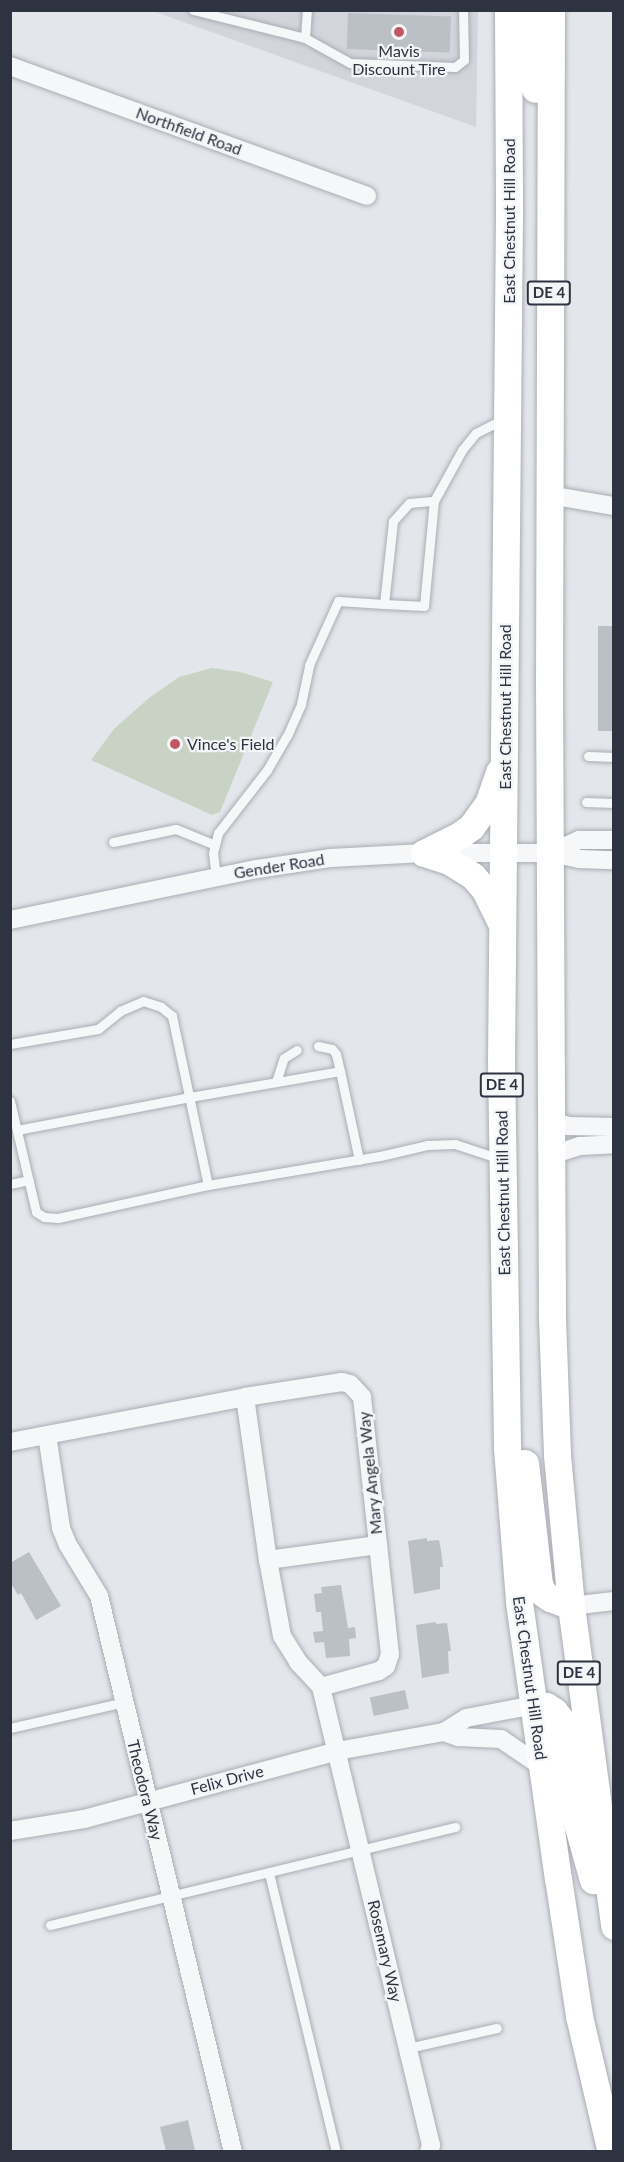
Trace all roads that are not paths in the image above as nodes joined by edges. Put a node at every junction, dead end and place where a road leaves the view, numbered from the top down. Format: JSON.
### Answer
{"nodes":[{"id":1,"x":193,"y":10,"type":"edge"},
{"id":2,"x":307,"y":10,"type":"edge"},
{"id":3,"x":463,"y":10,"type":"edge"},
{"id":4,"x":508,"y":10,"type":"edge"},
{"id":5,"x":529,"y":10,"type":"edge"},
{"id":6,"x":552,"y":10,"type":"edge"},
{"id":7,"x":305,"y":38,"type":"junction"},
{"id":8,"x":10,"y":66,"type":"edge"},
{"id":9,"x":550,"y":181,"type":"junction"},
{"id":10,"x":368,"y":196,"type":"dead end"},
{"id":11,"x":507,"y":417,"type":"junction"},
{"id":12,"x":549,"y":495,"type":"junction"},
{"id":13,"x":434,"y":501,"type":"junction"},
{"id":14,"x":614,"y":506,"type":"edge"},
{"id":15,"x":384,"y":604,"type":"junction"},
{"id":16,"x":505,"y":736,"type":"junction"},
{"id":17,"x":588,"y":756,"type":"dead end"},
{"id":18,"x":614,"y":757,"type":"edge"},
{"id":19,"x":586,"y":802,"type":"dead end"},
{"id":20,"x":614,"y":802,"type":"edge"},
{"id":21,"x":614,"y":840,"type":"edge"},
{"id":22,"x":113,"y":842,"type":"dead end"},
{"id":23,"x":215,"y":845,"type":"junction"},
{"id":24,"x":504,"y":852,"type":"junction"},
{"id":25,"x":424,"y":853,"type":"junction"},
{"id":26,"x":551,"y":853,"type":"junction"},
{"id":27,"x":614,"y":860,"type":"edge"},
{"id":28,"x":216,"y":877,"type":"junction"},
{"id":29,"x":10,"y":920,"type":"edge"},
{"id":30,"x":504,"y":928,"type":"junction"},
{"id":31,"x":10,"y":1044,"type":"edge"},
{"id":32,"x":318,"y":1046,"type":"dead end"},
{"id":33,"x":297,"y":1050,"type":"dead end"},
{"id":34,"x":340,"y":1071,"type":"junction"},
{"id":35,"x":276,"y":1082,"type":"junction"},
{"id":36,"x":190,"y":1096,"type":"junction"},
{"id":37,"x":10,"y":1101,"type":"edge"},
{"id":38,"x":551,"y":1120,"type":"junction"},
{"id":39,"x":614,"y":1127,"type":"edge"},
{"id":40,"x":17,"y":1130,"type":"junction"},
{"id":41,"x":614,"y":1144,"type":"edge"},
{"id":42,"x":551,"y":1158,"type":"junction"},
{"id":43,"x":359,"y":1160,"type":"junction"},
{"id":44,"x":502,"y":1160,"type":"junction"},
{"id":45,"x":29,"y":1180,"type":"junction"},
{"id":46,"x":10,"y":1184,"type":"edge"},
{"id":47,"x":208,"y":1185,"type":"junction"},
{"id":48,"x":505,"y":1353,"type":"junction"},
{"id":49,"x":245,"y":1397,"type":"junction"},
{"id":50,"x":47,"y":1435,"type":"junction"},
{"id":51,"x":10,"y":1442,"type":"edge"},
{"id":52,"x":378,"y":1545,"type":"junction"},
{"id":53,"x":268,"y":1560,"type":"junction"},
{"id":54,"x":614,"y":1601,"type":"edge"},
{"id":55,"x":571,"y":1606,"type":"junction"},
{"id":56,"x":321,"y":1687,"type":"junction"},
{"id":57,"x":124,"y":1702,"type":"junction"},
{"id":58,"x":534,"y":1705,"type":"junction"},
{"id":59,"x":10,"y":1728,"type":"edge"},
{"id":60,"x":444,"y":1732,"type":"junction"},
{"id":61,"x":587,"y":1740,"type":"junction"},
{"id":62,"x":337,"y":1751,"type":"junction"},
{"id":63,"x":542,"y":1767,"type":"junction"},
{"id":64,"x":614,"y":1776,"type":"edge"},
{"id":65,"x":147,"y":1800,"type":"junction"},
{"id":66,"x":614,"y":1802,"type":"edge"},
{"id":67,"x":455,"y":1827,"type":"dead end"},
{"id":68,"x":10,"y":1831,"type":"edge"},
{"id":69,"x":362,"y":1850,"type":"junction"},
{"id":70,"x":268,"y":1873,"type":"junction"},
{"id":71,"x":172,"y":1897,"type":"junction"},
{"id":72,"x":612,"y":1917,"type":"edge"},
{"id":73,"x":50,"y":1926,"type":"dead end"},
{"id":74,"x":497,"y":2028,"type":"dead end"},
{"id":75,"x":408,"y":2048,"type":"junction"},
{"id":76,"x":233,"y":2151,"type":"edge"},
{"id":77,"x":336,"y":2151,"type":"edge"},
{"id":78,"x":429,"y":2151,"type":"edge"},
{"id":79,"x":611,"y":2151,"type":"edge"}],
"edges":[{"from":1,"to":7,"type":"lane"},
{"from":2,"to":7,"type":"lane"},
{"from":3,"to":7,"type":"lane"},
{"from":4,"to":11,"type":"main road","name":"East Chestnut Hill Road","number":"DE 4"},
{"from":5,"to":9,"type":"main road"},
{"from":6,"to":9,"type":"main road","number":"DE 4"},
{"from":8,"to":10,"type":"street","name":"Northfield Road"},
{"from":9,"to":12,"type":"main road","number":"DE 4"},
{"from":11,"to":13,"type":"lane"},
{"from":11,"to":16,"type":"main road","name":"East Chestnut Hill Road","number":"DE 4"},
{"from":12,"to":14,"type":"street"},
{"from":12,"to":26,"type":"main road","number":"DE 4"},
{"from":13,"to":15,"type":"lane"},
{"from":13,"to":15,"type":"lane"},
{"from":15,"to":23,"type":"lane"},
{"from":16,"to":24,"type":"main road","name":"East Chestnut Hill Road","number":"DE 4"},
{"from":16,"to":25,"type":"main road"},
{"from":17,"to":18,"type":"lane"},
{"from":19,"to":20,"type":"lane"},
{"from":21,"to":26,"type":"street"},
{"from":22,"to":23,"type":"lane"},
{"from":23,"to":28,"type":"lane"},
{"from":24,"to":25,"type":"street","name":"Gender Road"},
{"from":24,"to":26,"type":"street","name":"Gender Road"},
{"from":24,"to":30,"type":"main road","name":"East Chestnut Hill Road","number":"DE 4"},
{"from":25,"to":28,"type":"street","name":"Gender Road"},
{"from":25,"to":30,"type":"main road"},
{"from":26,"to":27,"type":"street","name":"Gender Road"},
{"from":26,"to":38,"type":"main road","number":"DE 4"},
{"from":28,"to":29,"type":"street","name":"Gender Road"},
{"from":30,"to":44,"type":"main road","name":"East Chestnut Hill Road","number":"DE 4"},
{"from":31,"to":36,"type":"lane"},
{"from":32,"to":34,"type":"lane"},
{"from":33,"to":35,"type":"lane"},
{"from":34,"to":35,"type":"lane"},
{"from":34,"to":43,"type":"lane"},
{"from":35,"to":36,"type":"lane"},
{"from":36,"to":40,"type":"lane"},
{"from":36,"to":47,"type":"lane"},
{"from":37,"to":40,"type":"lane"},
{"from":38,"to":39,"type":"street"},
{"from":38,"to":42,"type":"main road","number":"DE 4"},
{"from":40,"to":45,"type":"lane"},
{"from":41,"to":42,"type":"street"},
{"from":42,"to":55,"type":"main road","number":"DE 4"},
{"from":43,"to":44,"type":"lane"},
{"from":43,"to":47,"type":"lane"},
{"from":44,"to":48,"type":"main road","name":"East Chestnut Hill Road","number":"DE 4"},
{"from":45,"to":46,"type":"lane"},
{"from":45,"to":47,"type":"lane"},
{"from":48,"to":55,"type":"main road"},
{"from":48,"to":58,"type":"main road","name":"East Chestnut Hill Road","number":"DE 4"},
{"from":49,"to":50,"type":"street","name":"Mary Angela Way"},
{"from":49,"to":52,"type":"street","name":"Mary Angela Way"},
{"from":49,"to":53,"type":"street"},
{"from":50,"to":51,"type":"street","name":"Mary Angela Way"},
{"from":50,"to":57,"type":"street","name":"Theodora Way"},
{"from":52,"to":53,"type":"street"},
{"from":52,"to":56,"type":"street","name":"Mary Angela Way"},
{"from":53,"to":56,"type":"street"},
{"from":54,"to":55,"type":"street"},
{"from":55,"to":61,"type":"main road","number":"DE 4"},
{"from":56,"to":62,"type":"street"},
{"from":57,"to":59,"type":"lane"},
{"from":57,"to":65,"type":"street","name":"Theodora Way"},
{"from":58,"to":60,"type":"street","name":"Felix Drive"},
{"from":58,"to":63,"type":"main road","name":"East Chestnut Hill Road","number":"DE 4"},
{"from":58,"to":72,"type":"main road"},
{"from":60,"to":62,"type":"street","name":"Felix Drive"},
{"from":60,"to":63,"type":"street","name":"Felix Drive"},
{"from":61,"to":64,"type":"main road"},
{"from":61,"to":72,"type":"main road","number":"DE 4"},
{"from":62,"to":65,"type":"street","name":"Felix Drive"},
{"from":62,"to":69,"type":"street","name":"Rosemary Way"},
{"from":63,"to":79,"type":"main road","name":"East Chestnut Hill Road","number":"DE 4"},
{"from":65,"to":68,"type":"street","name":"Felix Drive"},
{"from":65,"to":71,"type":"street","name":"Theodora Way"},
{"from":66,"to":72,"type":"main road"},
{"from":67,"to":69,"type":"lane"},
{"from":69,"to":70,"type":"lane"},
{"from":69,"to":75,"type":"street","name":"Rosemary Way"},
{"from":70,"to":71,"type":"lane"},
{"from":70,"to":77,"type":"lane"},
{"from":71,"to":73,"type":"lane"},
{"from":71,"to":76,"type":"street","name":"Theodora Way"},
{"from":74,"to":75,"type":"lane"},
{"from":75,"to":78,"type":"street","name":"Rosemary Way"}]}
